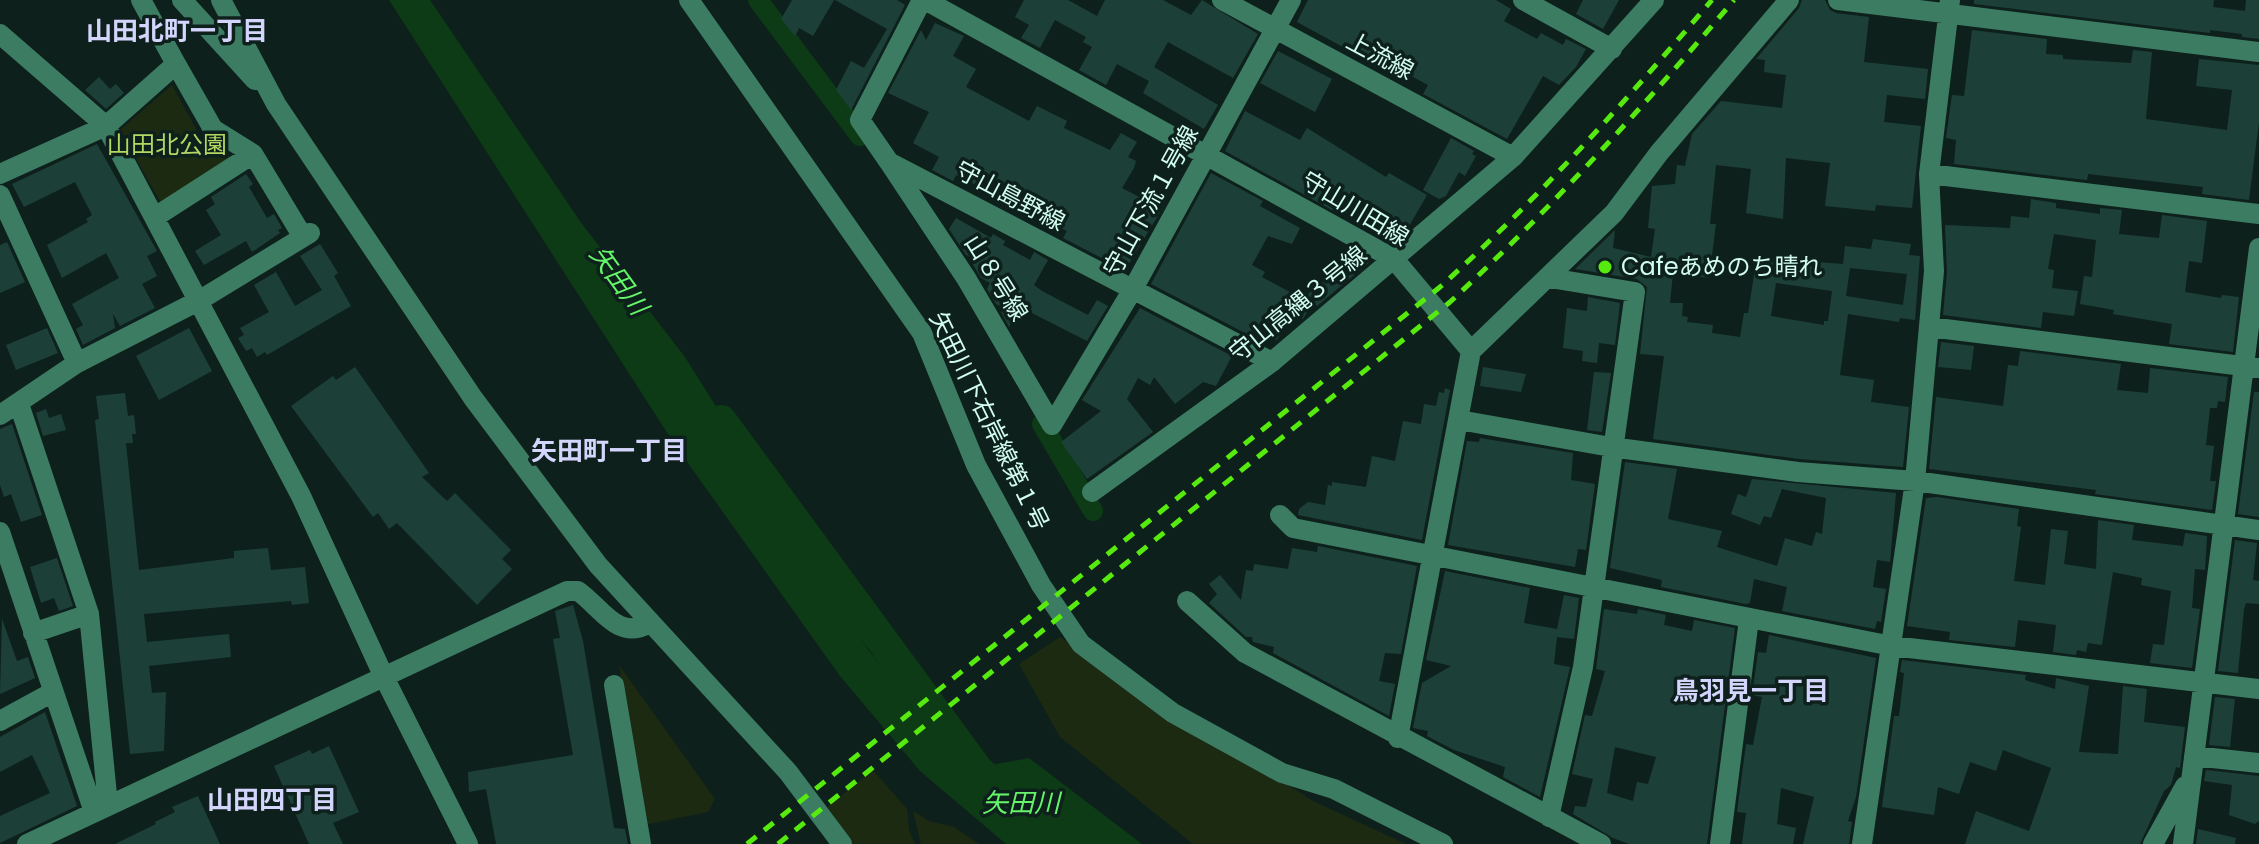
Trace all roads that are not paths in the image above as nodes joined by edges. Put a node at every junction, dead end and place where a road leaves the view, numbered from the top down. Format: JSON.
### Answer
{"nodes":[{"id":1,"x":141,"y":0,"type":"edge"},
{"id":2,"x":182,"y":0,"type":"edge"},
{"id":3,"x":221,"y":0,"type":"edge"},
{"id":4,"x":689,"y":0,"type":"edge"},
{"id":5,"x":924,"y":0,"type":"edge"},
{"id":6,"x":1222,"y":0,"type":"edge"},
{"id":7,"x":1291,"y":0,"type":"edge"},
{"id":8,"x":1523,"y":0,"type":"edge"},
{"id":9,"x":1654,"y":0,"type":"edge"},
{"id":10,"x":1789,"y":0,"type":"edge"},
{"id":11,"x":1838,"y":0,"type":"edge"},
{"id":12,"x":1949,"y":7,"type":"edge"},
{"id":13,"x":1275,"y":29,"type":"junction"},
{"id":14,"x":0,"y":34,"type":"edge"},
{"id":15,"x":1612,"y":49,"type":"junction"},
{"id":16,"x":2259,"y":52,"type":"edge"},
{"id":17,"x":176,"y":64,"type":"junction"},
{"id":18,"x":276,"y":104,"type":"junction"},
{"id":19,"x":106,"y":126,"type":"junction"},
{"id":20,"x":1207,"y":153,"type":"junction"},
{"id":21,"x":253,"y":154,"type":"junction"},
{"id":22,"x":1513,"y":157,"type":"junction"},
{"id":23,"x":889,"y":162,"type":"junction"},
{"id":24,"x":0,"y":174,"type":"edge"},
{"id":25,"x":1929,"y":174,"type":"junction"},
{"id":26,"x":0,"y":195,"type":"edge"},
{"id":27,"x":2259,"y":214,"type":"edge"},
{"id":28,"x":155,"y":217,"type":"junction"},
{"id":29,"x":2259,"y":248,"type":"edge"},
{"id":30,"x":1394,"y":259,"type":"junction"},
{"id":31,"x":1550,"y":278,"type":"junction"},
{"id":32,"x":1133,"y":289,"type":"junction"},
{"id":33,"x":200,"y":300,"type":"junction"},
{"id":34,"x":1929,"y":327,"type":"junction"},
{"id":35,"x":1471,"y":351,"type":"junction"},
{"id":36,"x":1272,"y":362,"type":"junction"},
{"id":37,"x":77,"y":363,"type":"junction"},
{"id":38,"x":2251,"y":367,"type":"edge"},
{"id":39,"x":19,"y":404,"type":"junction"},
{"id":40,"x":0,"y":415,"type":"edge"},
{"id":41,"x":1459,"y":420,"type":"junction"},
{"id":42,"x":1052,"y":425,"type":"joint"},
{"id":43,"x":1611,"y":447,"type":"junction"},
{"id":44,"x":1915,"y":481,"type":"junction"},
{"id":45,"x":1092,"y":492,"type":"dead end"},
{"id":46,"x":1280,"y":515,"type":"dead end"},
{"id":47,"x":2225,"y":527,"type":"junction"},
{"id":48,"x":2259,"y":530,"type":"edge"},
{"id":49,"x":0,"y":532,"type":"edge"},
{"id":50,"x":1435,"y":557,"type":"junction"},
{"id":51,"x":1593,"y":587,"type":"junction"},
{"id":52,"x":1187,"y":601,"type":"dead end"},
{"id":53,"x":89,"y":614,"type":"junction"},
{"id":54,"x":1749,"y":619,"type":"junction"},
{"id":55,"x":648,"y":624,"type":"junction"},
{"id":56,"x":33,"y":633,"type":"junction"},
{"id":57,"x":1892,"y":646,"type":"junction"},
{"id":58,"x":384,"y":677,"type":"junction"},
{"id":59,"x":2204,"y":683,"type":"junction"},
{"id":60,"x":614,"y":685,"type":"dead end"},
{"id":61,"x":2259,"y":689,"type":"edge"},
{"id":62,"x":53,"y":692,"type":"junction"},
{"id":63,"x":0,"y":721,"type":"edge"},
{"id":64,"x":1398,"y":738,"type":"junction"},
{"id":65,"x":2194,"y":756,"type":"junction"},
{"id":66,"x":2259,"y":763,"type":"edge"},
{"id":67,"x":2189,"y":779,"type":"junction"},
{"id":68,"x":101,"y":809,"type":"junction"},
{"id":69,"x":1549,"y":817,"type":"junction"},
{"id":70,"x":27,"y":844,"type":"edge"},
{"id":71,"x":468,"y":844,"type":"edge"},
{"id":72,"x":641,"y":844,"type":"edge"},
{"id":73,"x":842,"y":844,"type":"edge"},
{"id":74,"x":1443,"y":844,"type":"edge"},
{"id":75,"x":1601,"y":844,"type":"edge"},
{"id":76,"x":1720,"y":844,"type":"edge"},
{"id":77,"x":1862,"y":844,"type":"edge"},
{"id":78,"x":2153,"y":844,"type":"edge"},
{"id":79,"x":2183,"y":844,"type":"edge"}],
"edges":[{"from":1,"to":17,"type":"street"},
{"from":2,"to":18,"type":"street"},
{"from":3,"to":18,"type":"street"},
{"from":4,"to":74,"type":"street","name":"矢田川下右岸線第１号"},
{"from":5,"to":20,"type":"street","name":"守山川田線"},
{"from":5,"to":23,"type":"street","name":"守山島野線"},
{"from":6,"to":13,"type":"street","name":"上流線"},
{"from":7,"to":13,"type":"street","name":"守山下流１号線"},
{"from":8,"to":15,"type":"street"},
{"from":9,"to":15,"type":"street","name":"守山高縄３号線"},
{"from":10,"to":31,"type":"street"},
{"from":11,"to":12,"type":"street"},
{"from":12,"to":16,"type":"street"},
{"from":12,"to":25,"type":"street"},
{"from":13,"to":20,"type":"street","name":"守山下流１号線"},
{"from":13,"to":22,"type":"street","name":"上流線"},
{"from":14,"to":19,"type":"street"},
{"from":15,"to":22,"type":"street","name":"守山高縄３号線"},
{"from":17,"to":19,"type":"street"},
{"from":17,"to":21,"type":"street"},
{"from":18,"to":55,"type":"street"},
{"from":19,"to":24,"type":"street"},
{"from":19,"to":28,"type":"street"},
{"from":20,"to":30,"type":"street","name":"守山川田線"},
{"from":20,"to":32,"type":"street","name":"守山下流１号線"},
{"from":21,"to":28,"type":"street"},
{"from":21,"to":33,"type":"street"},
{"from":22,"to":30,"type":"street","name":"守山高縄３号線"},
{"from":23,"to":32,"type":"street","name":"守山島野線"},
{"from":23,"to":42,"type":"street","name":"山８号線"},
{"from":25,"to":27,"type":"street"},
{"from":25,"to":34,"type":"street"},
{"from":26,"to":37,"type":"street"},
{"from":28,"to":33,"type":"street"},
{"from":29,"to":38,"type":"street"},
{"from":30,"to":35,"type":"street","name":"守山川田線"},
{"from":30,"to":36,"type":"street","name":"守山高縄３号線"},
{"from":31,"to":35,"type":"street"},
{"from":31,"to":43,"type":"street"},
{"from":32,"to":36,"type":"street","name":"守山島野線"},
{"from":32,"to":42,"type":"street","name":"守山下流１号線"},
{"from":33,"to":37,"type":"street"},
{"from":33,"to":58,"type":"street"},
{"from":34,"to":38,"type":"street"},
{"from":34,"to":44,"type":"street"},
{"from":35,"to":41,"type":"street"},
{"from":36,"to":45,"type":"street","name":"守山高縄３号線"},
{"from":37,"to":39,"type":"street"},
{"from":38,"to":47,"type":"street"},
{"from":39,"to":40,"type":"street"},
{"from":39,"to":53,"type":"street"},
{"from":41,"to":43,"type":"street"},
{"from":41,"to":50,"type":"street"},
{"from":43,"to":44,"type":"street"},
{"from":43,"to":51,"type":"street"},
{"from":44,"to":47,"type":"street"},
{"from":44,"to":57,"type":"street"},
{"from":46,"to":50,"type":"street"},
{"from":47,"to":48,"type":"street"},
{"from":47,"to":59,"type":"street"},
{"from":49,"to":56,"type":"street"},
{"from":50,"to":51,"type":"street"},
{"from":50,"to":64,"type":"street"},
{"from":51,"to":54,"type":"street"},
{"from":51,"to":69,"type":"street"},
{"from":52,"to":64,"type":"street"},
{"from":53,"to":56,"type":"street"},
{"from":53,"to":68,"type":"street"},
{"from":54,"to":57,"type":"street"},
{"from":54,"to":76,"type":"street"},
{"from":55,"to":58,"type":"street"},
{"from":55,"to":73,"type":"street"},
{"from":56,"to":62,"type":"street"},
{"from":57,"to":59,"type":"street"},
{"from":57,"to":77,"type":"street"},
{"from":58,"to":68,"type":"street"},
{"from":58,"to":71,"type":"street"},
{"from":59,"to":61,"type":"street"},
{"from":59,"to":65,"type":"street"},
{"from":60,"to":72,"type":"street"},
{"from":62,"to":63,"type":"street"},
{"from":62,"to":68,"type":"street"},
{"from":64,"to":69,"type":"street"},
{"from":65,"to":66,"type":"street"},
{"from":65,"to":67,"type":"street"},
{"from":67,"to":78,"type":"street"},
{"from":67,"to":79,"type":"street"},
{"from":68,"to":70,"type":"street"},
{"from":69,"to":75,"type":"street"}]}
